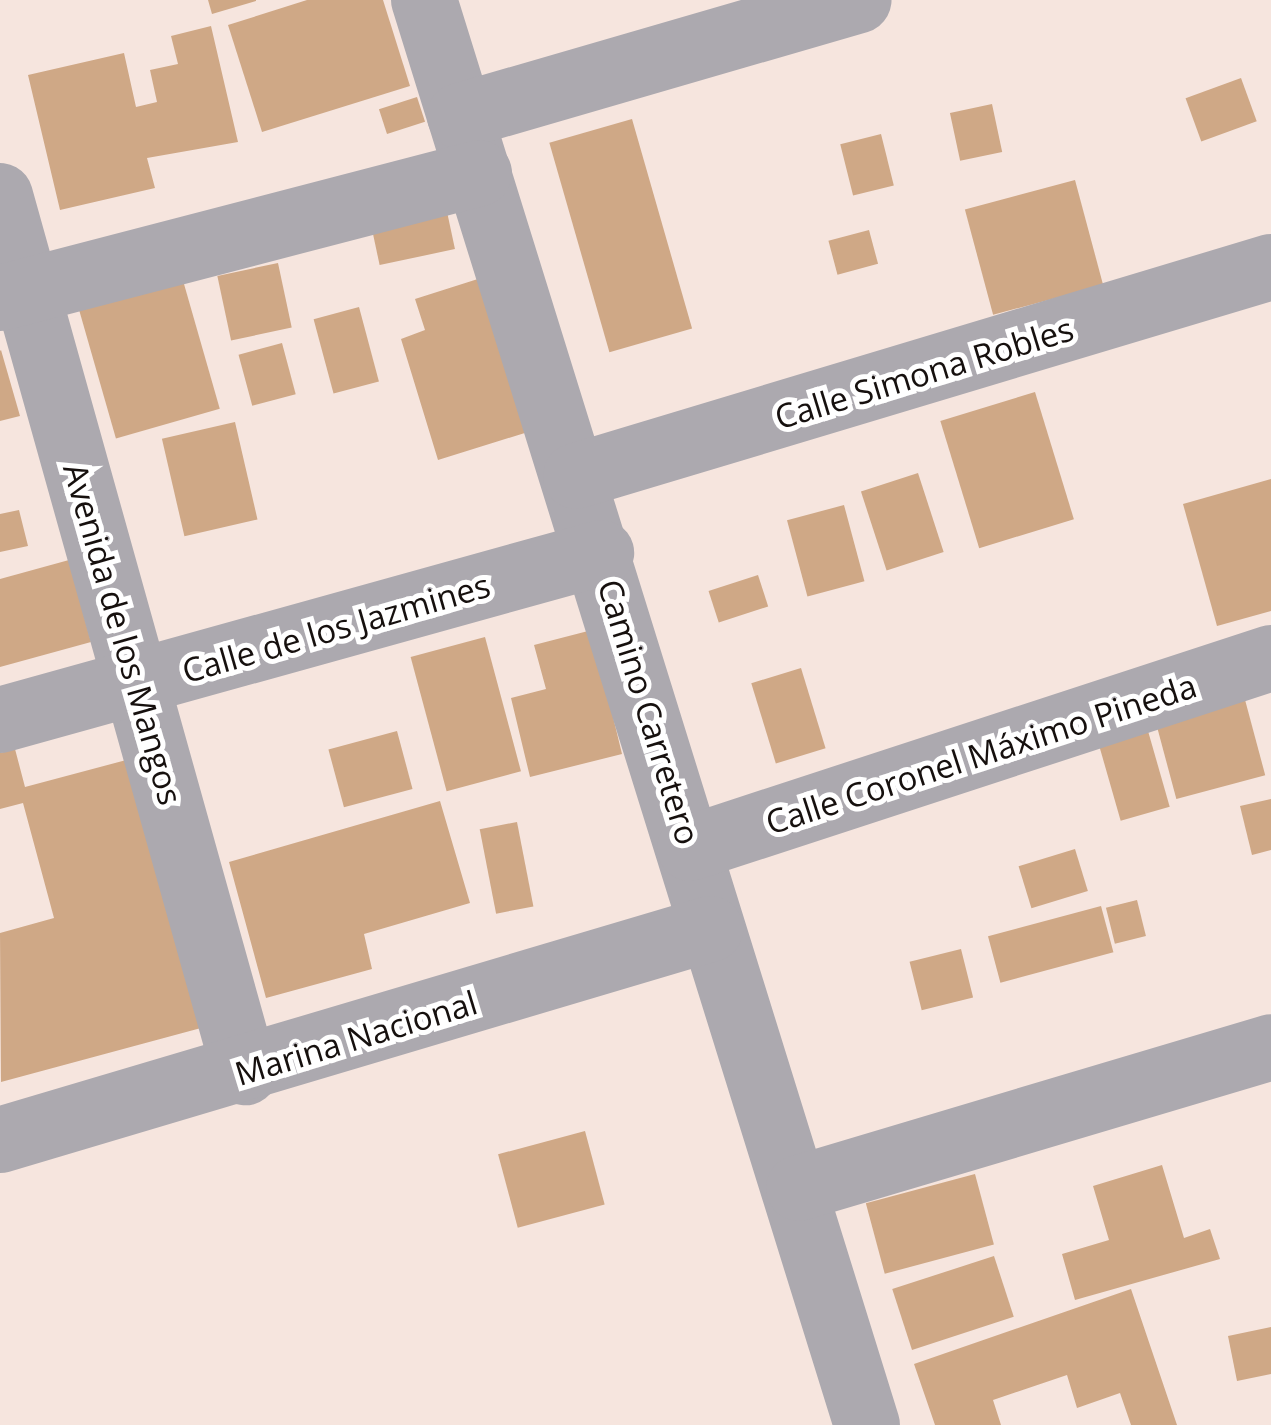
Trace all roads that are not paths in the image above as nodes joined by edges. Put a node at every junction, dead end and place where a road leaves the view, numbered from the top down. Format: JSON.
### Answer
{"nodes":[{"id":1,"x":424,"y":0,"type":"edge"},
{"id":2,"x":858,"y":0,"type":"edge"},
{"id":3,"x":469,"y":144,"type":"junction"},
{"id":4,"x":0,"y":196,"type":"edge"},
{"id":5,"x":1271,"y":267,"type":"edge"},
{"id":6,"x":13,"y":295,"type":"edge"},
{"id":7,"x":576,"y":476,"type":"junction"},
{"id":8,"x":602,"y":553,"type":"junction"},
{"id":9,"x":1271,"y":658,"type":"edge"},
{"id":10,"x":137,"y":683,"type":"junction"},
{"id":11,"x":0,"y":720,"type":"edge"},
{"id":12,"x":690,"y":848,"type":"junction"},
{"id":13,"x":710,"y":929,"type":"junction"},
{"id":14,"x":1271,"y":1047,"type":"edge"},
{"id":15,"x":245,"y":1072,"type":"junction"},
{"id":16,"x":0,"y":1140,"type":"edge"},
{"id":17,"x":799,"y":1188,"type":"junction"},
{"id":18,"x":867,"y":1425,"type":"edge"}],
"edges":[{"from":1,"to":3,"type":"street","name":"Camino Carretero"},
{"from":2,"to":3,"type":"street"},
{"from":3,"to":6,"type":"street"},
{"from":3,"to":7,"type":"street","name":"Camino Carretero"},
{"from":4,"to":6,"type":"street","name":"Avenida de los Mangos"},
{"from":5,"to":7,"type":"street","name":"Calle Simona Robles"},
{"from":6,"to":10,"type":"street","name":"Avenida de los Mangos"},
{"from":7,"to":8,"type":"street","name":"Camino Carretero"},
{"from":8,"to":10,"type":"street","name":"Calle de los Jazmines"},
{"from":8,"to":12,"type":"street","name":"Camino Carretero"},
{"from":9,"to":12,"type":"street","name":"Calle Coronel Máximo Pineda"},
{"from":10,"to":11,"type":"street","name":"Calle de los Jazmines"},
{"from":10,"to":15,"type":"street","name":"Avenida de los Mangos"},
{"from":12,"to":13,"type":"street","name":"Camino Carretero"},
{"from":13,"to":15,"type":"street","name":"Marina Nacional"},
{"from":13,"to":17,"type":"street","name":"Camino Carretero"},
{"from":14,"to":17,"type":"street"},
{"from":15,"to":16,"type":"street","name":"Marina Nacional"},
{"from":17,"to":18,"type":"street","name":"Camino Carretero"}]}
